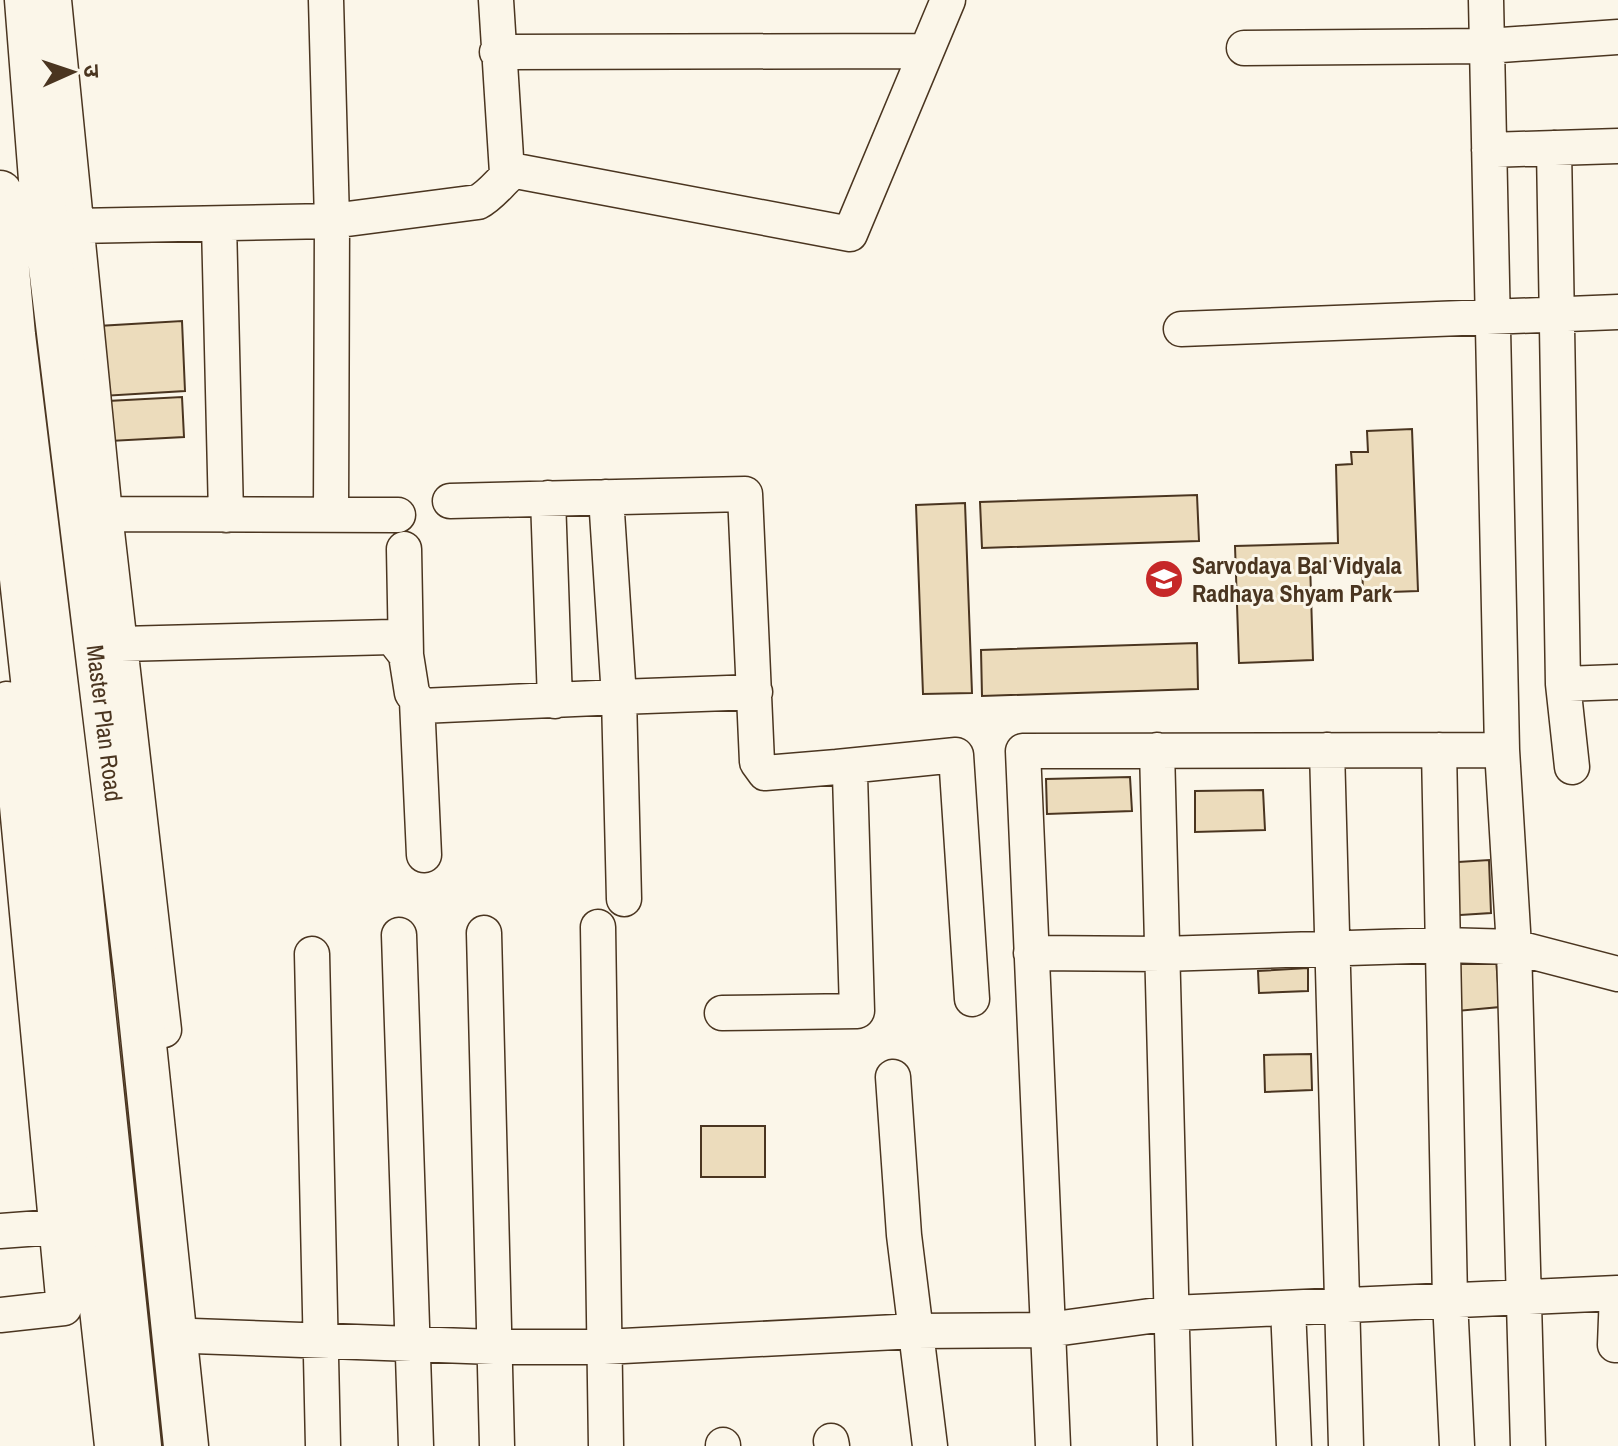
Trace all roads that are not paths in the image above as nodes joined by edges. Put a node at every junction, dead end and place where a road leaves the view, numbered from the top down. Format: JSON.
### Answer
{"nodes":[{"id":1,"x":27,"y":0,"type":"edge"},
{"id":2,"x":54,"y":0,"type":"edge"},
{"id":3,"x":326,"y":0,"type":"edge"},
{"id":4,"x":496,"y":0,"type":"edge"},
{"id":5,"x":948,"y":0,"type":"edge"},
{"id":6,"x":1486,"y":0,"type":"edge"},
{"id":7,"x":1618,"y":37,"type":"edge"},
{"id":8,"x":1487,"y":46,"type":"junction"},
{"id":9,"x":1244,"y":48,"type":"dead end"},
{"id":10,"x":924,"y":51,"type":"junction"},
{"id":11,"x":497,"y":52,"type":"junction"},
{"id":12,"x":1618,"y":146,"type":"edge"},
{"id":13,"x":1554,"y":148,"type":"junction"},
{"id":14,"x":1489,"y":150,"type":"junction"},
{"id":15,"x":507,"y":173,"type":"junction"},
{"id":16,"x":0,"y":193,"type":"edge"},
{"id":17,"x":332,"y":221,"type":"junction"},
{"id":18,"x":219,"y":224,"type":"junction"},
{"id":19,"x":75,"y":226,"type":"junction"},
{"id":20,"x":1618,"y":312,"type":"edge"},
{"id":21,"x":1555,"y":315,"type":"junction"},
{"id":22,"x":1493,"y":317,"type":"junction"},
{"id":23,"x":1181,"y":329,"type":"dead end"},
{"id":24,"x":0,"y":424,"type":"edge"},
{"id":25,"x":606,"y":497,"type":"junction"},
{"id":26,"x":548,"y":498,"type":"junction"},
{"id":27,"x":450,"y":501,"type":"dead end"},
{"id":28,"x":105,"y":514,"type":"junction"},
{"id":29,"x":226,"y":515,"type":"junction"},
{"id":30,"x":331,"y":515,"type":"junction"},
{"id":31,"x":398,"y":515,"type":"dead end"},
{"id":32,"x":404,"y":549,"type":"dead end"},
{"id":33,"x":8,"y":581,"type":"edge"},
{"id":34,"x":0,"y":628,"type":"edge"},
{"id":35,"x":121,"y":644,"type":"junction"},
{"id":36,"x":406,"y":655,"type":"junction"},
{"id":37,"x":1618,"y":682,"type":"edge"},
{"id":38,"x":1563,"y":684,"type":"junction"},
{"id":39,"x":755,"y":692,"type":"junction"},
{"id":40,"x":619,"y":697,"type":"junction"},
{"id":41,"x":417,"y":701,"type":"junction"},
{"id":42,"x":555,"y":701,"type":"junction"},
{"id":43,"x":1157,"y":750,"type":"junction"},
{"id":44,"x":1327,"y":750,"type":"junction"},
{"id":45,"x":1439,"y":750,"type":"junction"},
{"id":46,"x":1502,"y":750,"type":"junction"},
{"id":47,"x":837,"y":767,"type":"junction"},
{"id":48,"x":1572,"y":767,"type":"dead end"},
{"id":49,"x":424,"y":855,"type":"dead end"},
{"id":50,"x":624,"y":899,"type":"dead end"},
{"id":51,"x":598,"y":927,"type":"dead end"},
{"id":52,"x":14,"y":931,"type":"edge"},
{"id":53,"x":484,"y":933,"type":"dead end"},
{"id":54,"x":399,"y":935,"type":"dead end"},
{"id":55,"x":1443,"y":945,"type":"junction"},
{"id":56,"x":1332,"y":947,"type":"junction"},
{"id":57,"x":1514,"y":947,"type":"junction"},
{"id":58,"x":1031,"y":953,"type":"junction"},
{"id":59,"x":312,"y":954,"type":"dead end"},
{"id":60,"x":1162,"y":954,"type":"junction"},
{"id":61,"x":1618,"y":974,"type":"edge"},
{"id":62,"x":972,"y":999,"type":"dead end"},
{"id":63,"x":722,"y":1013,"type":"dead end"},
{"id":64,"x":893,"y":1077,"type":"dead end"},
{"id":65,"x":54,"y":1227,"type":"junction"},
{"id":66,"x":0,"y":1231,"type":"edge"},
{"id":67,"x":1524,"y":1296,"type":"junction"},
{"id":68,"x":1450,"y":1300,"type":"junction"},
{"id":69,"x":1341,"y":1306,"type":"junction"},
{"id":70,"x":1288,"y":1308,"type":"junction"},
{"id":71,"x":1172,"y":1313,"type":"junction"},
{"id":72,"x":0,"y":1315,"type":"edge"},
{"id":73,"x":1047,"y":1330,"type":"junction"},
{"id":74,"x":916,"y":1331,"type":"junction"},
{"id":75,"x":193,"y":1336,"type":"junction"},
{"id":76,"x":320,"y":1341,"type":"junction"},
{"id":77,"x":412,"y":1344,"type":"junction"},
{"id":78,"x":1618,"y":1345,"type":"edge"},
{"id":79,"x":494,"y":1347,"type":"junction"},
{"id":80,"x":604,"y":1347,"type":"junction"},
{"id":81,"x":112,"y":1446,"type":"edge"},
{"id":82,"x":139,"y":1446,"type":"edge"},
{"id":83,"x":186,"y":1446,"type":"edge"},
{"id":84,"x":204,"y":1446,"type":"edge"},
{"id":85,"x":323,"y":1446,"type":"edge"},
{"id":86,"x":416,"y":1446,"type":"edge"},
{"id":87,"x":497,"y":1446,"type":"edge"},
{"id":88,"x":606,"y":1446,"type":"edge"},
{"id":89,"x":930,"y":1446,"type":"edge"},
{"id":90,"x":1053,"y":1446,"type":"edge"},
{"id":91,"x":1175,"y":1446,"type":"edge"},
{"id":92,"x":1294,"y":1446,"type":"edge"},
{"id":93,"x":1346,"y":1446,"type":"edge"},
{"id":94,"x":1457,"y":1446,"type":"edge"},
{"id":95,"x":1528,"y":1446,"type":"edge"}],
"edges":[{"from":1,"to":83,"type":"main road","name":"Master Plan Road"},
{"from":2,"to":19,"type":"street"},
{"from":3,"to":17,"type":"street"},
{"from":4,"to":11,"type":"street"},
{"from":5,"to":10,"type":"street"},
{"from":6,"to":8,"type":"street"},
{"from":7,"to":8,"type":"street"},
{"from":8,"to":9,"type":"street"},
{"from":8,"to":14,"type":"street"},
{"from":10,"to":11,"type":"street"},
{"from":10,"to":15,"type":"street"},
{"from":11,"to":15,"type":"street"},
{"from":12,"to":13,"type":"street"},
{"from":13,"to":14,"type":"street"},
{"from":13,"to":21,"type":"street"},
{"from":14,"to":22,"type":"street"},
{"from":15,"to":17,"type":"street"},
{"from":16,"to":82,"type":"main road","name":"Master Plan Road"},
{"from":17,"to":18,"type":"street"},
{"from":17,"to":30,"type":"street"},
{"from":18,"to":19,"type":"street"},
{"from":18,"to":29,"type":"street"},
{"from":19,"to":28,"type":"street"},
{"from":20,"to":21,"type":"street"},
{"from":21,"to":22,"type":"street"},
{"from":21,"to":38,"type":"street"},
{"from":22,"to":23,"type":"street"},
{"from":22,"to":46,"type":"street"},
{"from":24,"to":33,"type":"street"},
{"from":25,"to":26,"type":"street"},
{"from":25,"to":39,"type":"street"},
{"from":25,"to":40,"type":"street"},
{"from":26,"to":27,"type":"street"},
{"from":26,"to":42,"type":"street"},
{"from":28,"to":29,"type":"street"},
{"from":28,"to":35,"type":"street"},
{"from":29,"to":30,"type":"street"},
{"from":30,"to":31,"type":"street"},
{"from":32,"to":36,"type":"street"},
{"from":33,"to":81,"type":"street"},
{"from":34,"to":52,"type":"street"},
{"from":35,"to":36,"type":"street"},
{"from":35,"to":75,"type":"street"},
{"from":36,"to":41,"type":"street"},
{"from":37,"to":38,"type":"street"},
{"from":38,"to":48,"type":"street"},
{"from":39,"to":40,"type":"street"},
{"from":39,"to":47,"type":"street"},
{"from":40,"to":42,"type":"street"},
{"from":40,"to":50,"type":"street"},
{"from":41,"to":42,"type":"street"},
{"from":41,"to":49,"type":"street"},
{"from":43,"to":44,"type":"street"},
{"from":43,"to":58,"type":"street"},
{"from":43,"to":60,"type":"street"},
{"from":44,"to":45,"type":"street"},
{"from":44,"to":56,"type":"street"},
{"from":45,"to":46,"type":"street"},
{"from":45,"to":55,"type":"street"},
{"from":46,"to":57,"type":"street"},
{"from":47,"to":62,"type":"street"},
{"from":47,"to":63,"type":"street"},
{"from":51,"to":80,"type":"street"},
{"from":52,"to":65,"type":"street"},
{"from":53,"to":79,"type":"street"},
{"from":54,"to":77,"type":"street"},
{"from":55,"to":56,"type":"street"},
{"from":55,"to":57,"type":"street"},
{"from":55,"to":68,"type":"street"},
{"from":56,"to":60,"type":"street"},
{"from":56,"to":69,"type":"street"},
{"from":57,"to":61,"type":"street"},
{"from":57,"to":67,"type":"street"},
{"from":58,"to":60,"type":"street"},
{"from":58,"to":73,"type":"street"},
{"from":59,"to":76,"type":"street"},
{"from":60,"to":71,"type":"street"},
{"from":64,"to":74,"type":"street"},
{"from":65,"to":66,"type":"street"},
{"from":65,"to":72,"type":"street"},
{"from":67,"to":68,"type":"street"},
{"from":67,"to":78,"type":"street"},
{"from":67,"to":95,"type":"street"},
{"from":68,"to":69,"type":"street"},
{"from":68,"to":94,"type":"street"},
{"from":69,"to":70,"type":"street"},
{"from":69,"to":93,"type":"street"},
{"from":70,"to":71,"type":"street"},
{"from":70,"to":92,"type":"street"},
{"from":71,"to":73,"type":"street"},
{"from":71,"to":91,"type":"street"},
{"from":73,"to":74,"type":"street"},
{"from":73,"to":90,"type":"street"},
{"from":74,"to":80,"type":"street"},
{"from":74,"to":89,"type":"street"},
{"from":75,"to":76,"type":"street"},
{"from":75,"to":84,"type":"street"},
{"from":76,"to":77,"type":"street"},
{"from":76,"to":85,"type":"street"},
{"from":77,"to":79,"type":"street"},
{"from":77,"to":86,"type":"street"},
{"from":79,"to":80,"type":"street"},
{"from":79,"to":87,"type":"street"},
{"from":80,"to":88,"type":"street"}]}
